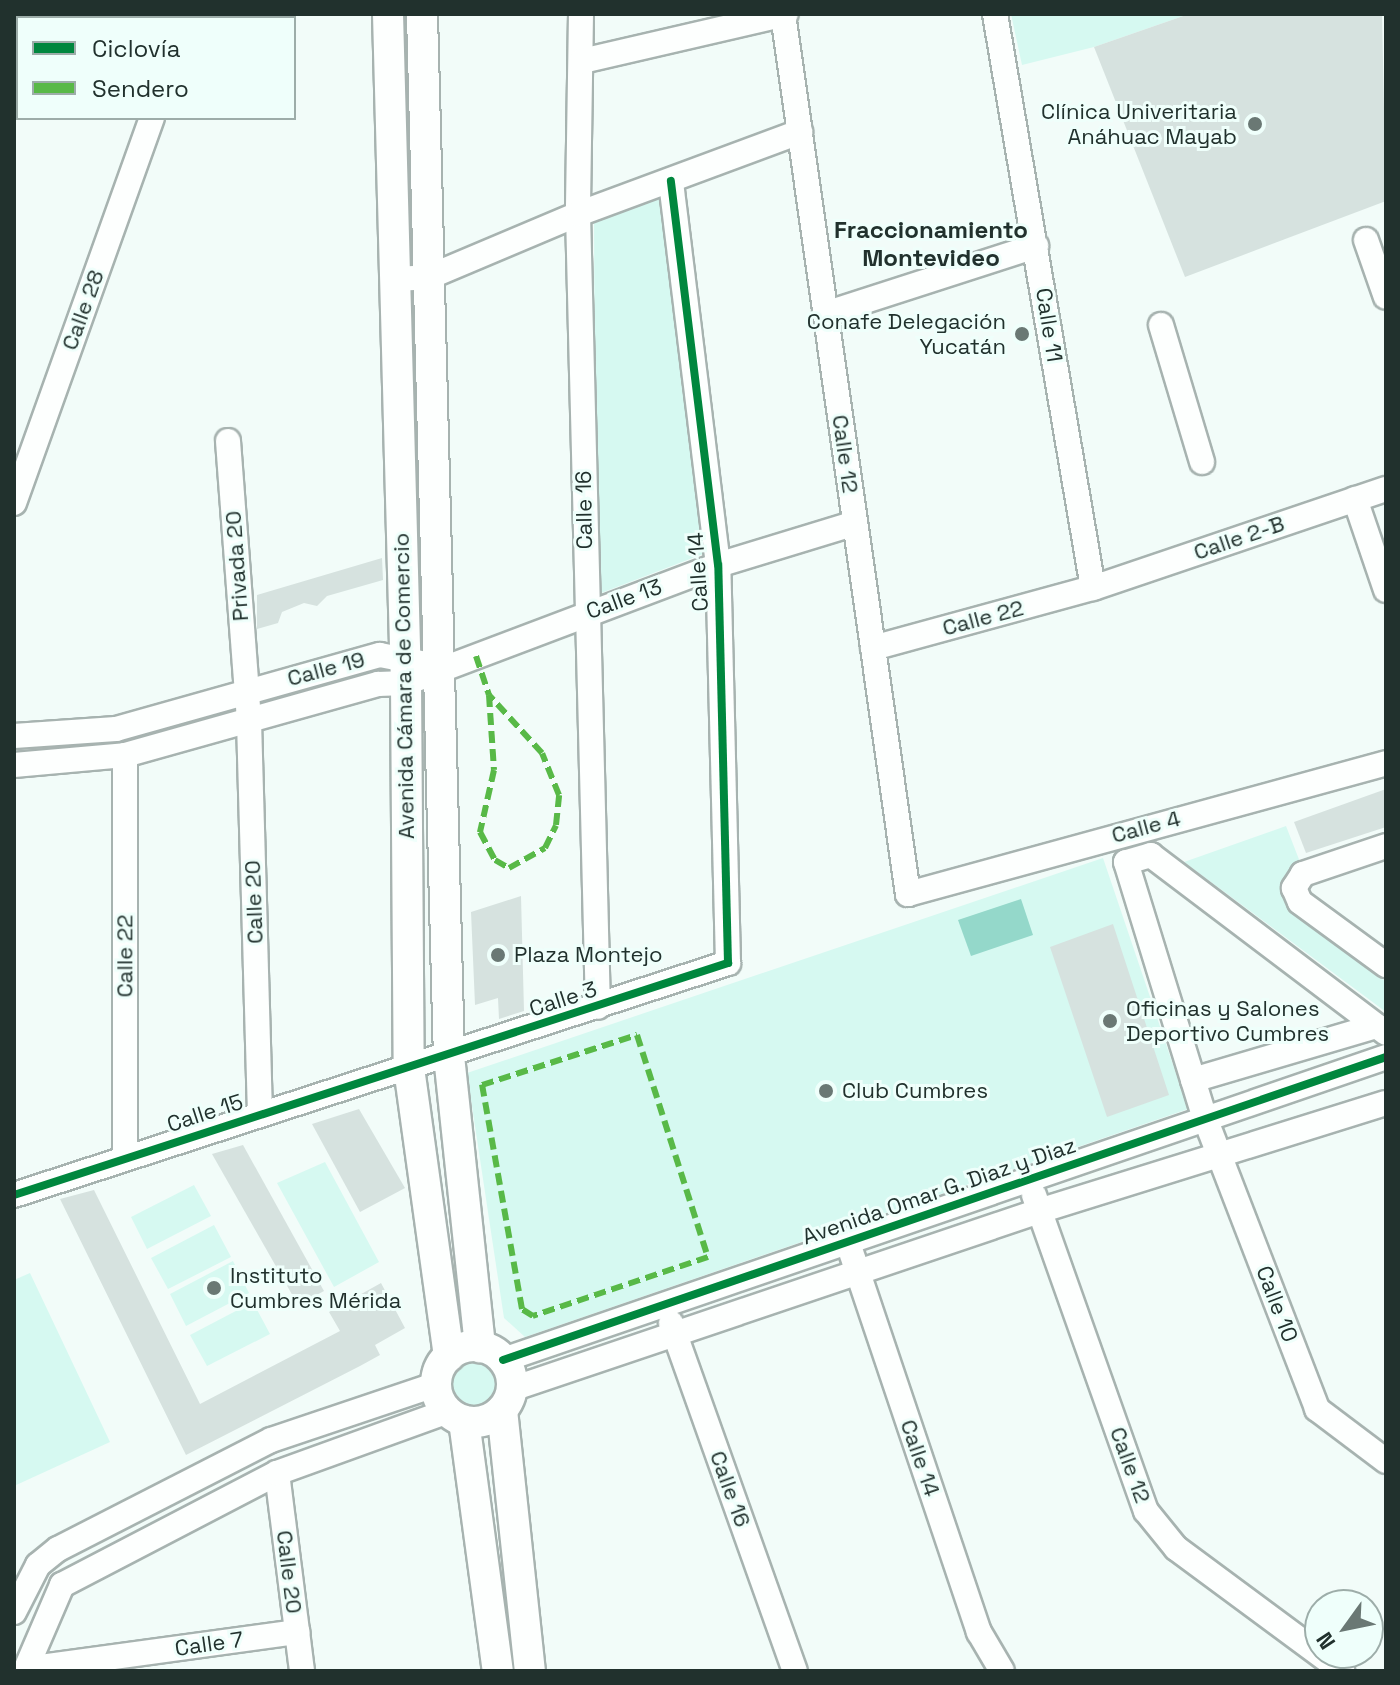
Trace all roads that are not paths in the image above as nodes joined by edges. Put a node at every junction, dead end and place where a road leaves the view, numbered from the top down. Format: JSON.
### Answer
{"nodes":[{"id":1,"x":388,"y":14,"type":"edge"},
{"id":2,"x":422,"y":14,"type":"edge"},
{"id":3,"x":581,"y":14,"type":"edge"},
{"id":4,"x":784,"y":14,"type":"edge"},
{"id":5,"x":995,"y":14,"type":"edge"},
{"id":6,"x":582,"y":61,"type":"junction"},
{"id":7,"x":151,"y":120,"type":"edge"},
{"id":8,"x":800,"y":132,"type":"junction"},
{"id":9,"x":671,"y":181,"type":"junction"},
{"id":10,"x":578,"y":214,"type":"junction"},
{"id":11,"x":1366,"y":240,"type":"dead end"},
{"id":12,"x":1036,"y":246,"type":"junction"},
{"id":13,"x":429,"y":277,"type":"junction"},
{"id":14,"x":394,"y":279,"type":"junction"},
{"id":15,"x":1386,"y":297,"type":"edge"},
{"id":16,"x":825,"y":314,"type":"junction"},
{"id":17,"x":1161,"y":325,"type":"dead end"},
{"id":18,"x":228,"y":441,"type":"dead end"},
{"id":19,"x":1202,"y":462,"type":"dead end"},
{"id":20,"x":20,"y":464,"type":"edge"},
{"id":21,"x":1386,"y":489,"type":"edge"},
{"id":22,"x":1355,"y":499,"type":"junction"},
{"id":23,"x":14,"y":503,"type":"edge"},
{"id":24,"x":855,"y":523,"type":"junction"},
{"id":25,"x":718,"y":565,"type":"junction"},
{"id":26,"x":1093,"y":588,"type":"junction"},
{"id":27,"x":1386,"y":590,"type":"edge"},
{"id":28,"x":586,"y":613,"type":"junction"},
{"id":29,"x":873,"y":648,"type":"junction"},
{"id":30,"x":406,"y":670,"type":"junction"},
{"id":31,"x":442,"y":670,"type":"junction"},
{"id":32,"x":245,"y":690,"type":"junction"},
{"id":33,"x":249,"y":721,"type":"junction"},
{"id":34,"x":14,"y":736,"type":"edge"},
{"id":35,"x":125,"y":755,"type":"junction"},
{"id":36,"x":1386,"y":763,"type":"edge"},
{"id":37,"x":14,"y":765,"type":"edge"},
{"id":38,"x":1386,"y":846,"type":"edge"},
{"id":39,"x":908,"y":894,"type":"joint"},
{"id":40,"x":728,"y":963,"type":"joint"},
{"id":41,"x":1386,"y":965,"type":"edge"},
{"id":42,"x":598,"y":1007,"type":"junction"},
{"id":43,"x":1381,"y":1030,"type":"edge"},
{"id":44,"x":449,"y":1056,"type":"junction"},
{"id":45,"x":1386,"y":1057,"type":"edge"},
{"id":46,"x":409,"y":1068,"type":"junction"},
{"id":47,"x":1193,"y":1080,"type":"junction"},
{"id":48,"x":1386,"y":1103,"type":"edge"},
{"id":49,"x":260,"y":1114,"type":"junction"},
{"id":50,"x":1205,"y":1118,"type":"junction"},
{"id":51,"x":1222,"y":1157,"type":"junction"},
{"id":52,"x":125,"y":1158,"type":"junction"},
{"id":53,"x":1029,"y":1180,"type":"junction"},
{"id":54,"x":14,"y":1195,"type":"edge"},
{"id":55,"x":1039,"y":1211,"type":"junction"},
{"id":56,"x":847,"y":1240,"type":"junction"},
{"id":57,"x":858,"y":1274,"type":"junction"},
{"id":58,"x":666,"y":1306,"type":"junction"},
{"id":59,"x":675,"y":1336,"type":"junction"},
{"id":60,"x":491,"y":1353,"type":"junction"},
{"id":61,"x":449,"y":1356,"type":"junction"},
{"id":62,"x":507,"y":1400,"type":"junction"},
{"id":63,"x":450,"y":1405,"type":"junction"},
{"id":64,"x":1386,"y":1461,"type":"edge"},
{"id":65,"x":277,"y":1473,"type":"junction"},
{"id":66,"x":199,"y":1477,"type":"junction"},
{"id":67,"x":215,"y":1505,"type":"junction"},
{"id":68,"x":38,"y":1565,"type":"junction"},
{"id":69,"x":14,"y":1578,"type":"edge"},
{"id":70,"x":14,"y":1612,"type":"edge"},
{"id":71,"x":297,"y":1632,"type":"junction"},
{"id":72,"x":25,"y":1670,"type":"edge"},
{"id":73,"x":302,"y":1671,"type":"edge"},
{"id":74,"x":498,"y":1671,"type":"edge"},
{"id":75,"x":530,"y":1671,"type":"edge"},
{"id":76,"x":795,"y":1671,"type":"edge"},
{"id":77,"x":1002,"y":1671,"type":"edge"},
{"id":78,"x":1342,"y":1671,"type":"edge"}],
"edges":[{"from":1,"to":14,"type":"main road","name":"Avenida Cámara de Comercio"},
{"from":2,"to":13,"type":"main road","name":"Avenida Cámara de Comercio"},
{"from":3,"to":6,"type":"street","name":"Calle 16"},
{"from":4,"to":6,"type":"street"},
{"from":4,"to":8,"type":"street","name":"Calle 12"},
{"from":5,"to":12,"type":"street","name":"Calle 11"},
{"from":6,"to":10,"type":"street","name":"Calle 16"},
{"from":7,"to":20,"type":"street","name":"Calle 28"},
{"from":8,"to":9,"type":"street"},
{"from":8,"to":16,"type":"street","name":"Calle 12"},
{"from":9,"to":10,"type":"street"},
{"from":9,"to":25,"type":"street","name":"Calle 14"},
{"from":10,"to":13,"type":"street"},
{"from":10,"to":28,"type":"street","name":"Calle 16"},
{"from":11,"to":15,"type":"street"},
{"from":12,"to":16,"type":"street"},
{"from":12,"to":26,"type":"street","name":"Calle 11"},
{"from":13,"to":14,"type":"street"},
{"from":13,"to":31,"type":"main road","name":"Avenida Cámara de Comercio"},
{"from":14,"to":30,"type":"main road","name":"Avenida Cámara de Comercio"},
{"from":16,"to":24,"type":"street","name":"Calle 12"},
{"from":17,"to":19,"type":"street"},
{"from":18,"to":32,"type":"street","name":"Privada 20"},
{"from":20,"to":23,"type":"street","name":"Calle 28"},
{"from":21,"to":22,"type":"street","name":"Calle 2-B"},
{"from":22,"to":26,"type":"street","name":"Calle 2-B"},
{"from":22,"to":27,"type":"street"},
{"from":24,"to":25,"type":"street","name":"Calle 13"},
{"from":24,"to":29,"type":"street","name":"Calle 12"},
{"from":25,"to":28,"type":"street","name":"Calle 13"},
{"from":25,"to":40,"type":"street","name":"Calle 14"},
{"from":26,"to":29,"type":"street","name":"Calle 22"},
{"from":28,"to":31,"type":"street","name":"Calle 13"},
{"from":28,"to":42,"type":"street","name":"Calle 16"},
{"from":29,"to":39,"type":"street","name":"Calle 12"},
{"from":30,"to":31,"type":"street","name":"Calle 19"},
{"from":30,"to":32,"type":"street","name":"Calle 19"},
{"from":30,"to":33,"type":"street","name":"Calle 19"},
{"from":30,"to":46,"type":"main road","name":"Avenida Cámara de Comercio"},
{"from":31,"to":44,"type":"main road","name":"Avenida Cámara de Comercio"},
{"from":32,"to":33,"type":"street","name":"Calle 20"},
{"from":32,"to":34,"type":"street","name":"Calle 19"},
{"from":33,"to":35,"type":"street","name":"Calle 19"},
{"from":33,"to":49,"type":"street","name":"Calle 20"},
{"from":35,"to":37,"type":"street","name":"Calle 19"},
{"from":35,"to":52,"type":"street","name":"Calle 22"},
{"from":36,"to":39,"type":"street","name":"Calle 4"},
{"from":38,"to":41,"type":"street"},
{"from":40,"to":42,"type":"street","name":"Calle 3"},
{"from":42,"to":44,"type":"street","name":"Calle 3"},
{"from":43,"to":47,"type":"street"},
{"from":43,"to":47,"type":"street","name":"Calle 10"},
{"from":44,"to":46,"type":"street","name":"Calle 3"},
{"from":44,"to":60,"type":"main road","name":"Avenida Cámara de Comercio"},
{"from":45,"to":50,"type":"street","name":"Avenida Omar G. Diaz y Diaz"},
{"from":46,"to":49,"type":"street","name":"Calle 15"},
{"from":46,"to":61,"type":"main road","name":"Avenida Cámara de Comercio"},
{"from":47,"to":50,"type":"street","name":"Calle 10"},
{"from":48,"to":51,"type":"street"},
{"from":49,"to":52,"type":"street","name":"Calle 15"},
{"from":50,"to":51,"type":"street","name":"Calle 10"},
{"from":50,"to":53,"type":"street","name":"Avenida Omar G. Diaz y Diaz"},
{"from":51,"to":55,"type":"street"},
{"from":51,"to":64,"type":"street","name":"Calle 10"},
{"from":52,"to":54,"type":"street","name":"Calle 15"},
{"from":53,"to":55,"type":"street","name":"Calle 12"},
{"from":53,"to":56,"type":"street","name":"Avenida Omar G. Diaz y Diaz"},
{"from":55,"to":57,"type":"street"},
{"from":55,"to":78,"type":"street","name":"Calle 12"},
{"from":56,"to":57,"type":"street","name":"Calle 14"},
{"from":56,"to":58,"type":"street","name":"Avenida Omar G. Diaz y Diaz"},
{"from":57,"to":59,"type":"street"},
{"from":57,"to":77,"type":"street","name":"Calle 14"},
{"from":58,"to":59,"type":"street","name":"Calle 16"},
{"from":58,"to":60,"type":"street","name":"Avenida Omar G. Diaz y Diaz"},
{"from":59,"to":62,"type":"street"},
{"from":59,"to":76,"type":"street","name":"Calle 16"},
{"from":60,"to":61,"type":"main road"},
{"from":60,"to":62,"type":"main road","name":"Avenida Cámara de Comercio"},
{"from":61,"to":63,"type":"main road"},
{"from":62,"to":63,"type":"main road"},
{"from":62,"to":75,"type":"main road"},
{"from":63,"to":65,"type":"street"},
{"from":63,"to":66,"type":"street"},
{"from":63,"to":74,"type":"main road"},
{"from":65,"to":67,"type":"street"},
{"from":65,"to":71,"type":"street","name":"Calle 20"},
{"from":66,"to":67,"type":"street"},
{"from":66,"to":68,"type":"street"},
{"from":67,"to":72,"type":"street"},
{"from":68,"to":69,"type":"street"},
{"from":68,"to":70,"type":"street"},
{"from":71,"to":72,"type":"street","name":"Calle 7"},
{"from":71,"to":73,"type":"street","name":"Calle 20"}]}
